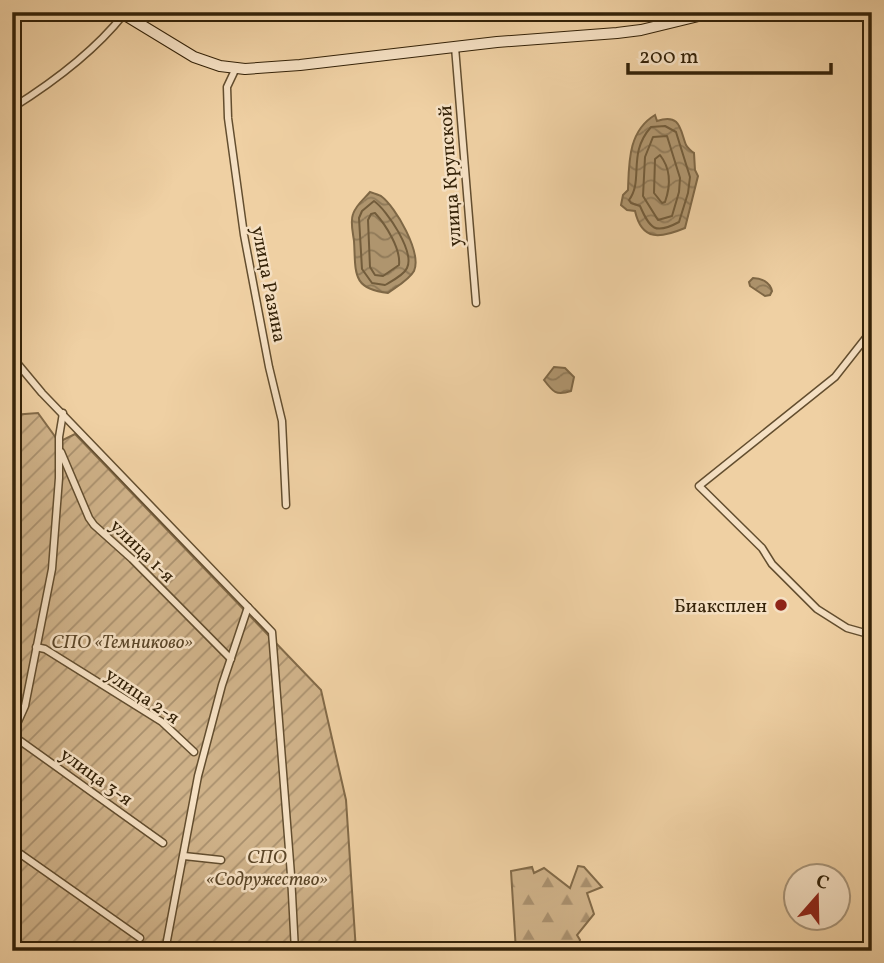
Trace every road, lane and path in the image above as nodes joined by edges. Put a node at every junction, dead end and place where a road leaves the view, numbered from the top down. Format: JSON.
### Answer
{"nodes":[{"id":1,"x":715,"y":12,"type":"edge"},
{"id":2,"x":122,"y":13,"type":"edge"},
{"id":3,"x":455,"y":47,"type":"junction"},
{"id":4,"x":236,"y":68,"type":"junction"},
{"id":5,"x":12,"y":108,"type":"edge"},
{"id":6,"x":476,"y":303,"type":"dead end"},
{"id":7,"x":872,"y":330,"type":"edge"},
{"id":8,"x":12,"y":357,"type":"edge"},
{"id":9,"x":63,"y":413,"type":"junction"},
{"id":10,"x":59,"y":447,"type":"junction"},
{"id":11,"x":286,"y":505,"type":"dead end"},
{"id":12,"x":248,"y":607,"type":"junction"},
{"id":13,"x":872,"y":635,"type":"edge"},
{"id":14,"x":36,"y":646,"type":"junction"},
{"id":15,"x":231,"y":659,"type":"junction"},
{"id":16,"x":12,"y":735,"type":"edge"},
{"id":17,"x":194,"y":752,"type":"dead end"},
{"id":18,"x":163,"y":843,"type":"dead end"},
{"id":19,"x":12,"y":848,"type":"edge"},
{"id":20,"x":184,"y":856,"type":"junction"},
{"id":21,"x":221,"y":860,"type":"dead end"},
{"id":22,"x":140,"y":937,"type":"dead end"},
{"id":23,"x":165,"y":951,"type":"edge"},
{"id":24,"x":295,"y":951,"type":"edge"}],
"edges":[{"from":1,"to":3,"type":"street"},
{"from":2,"to":4,"type":"street"},
{"from":2,"to":5,"type":"street"},
{"from":3,"to":4,"type":"street"},
{"from":3,"to":6,"type":"street","name":"улица Крупской"},
{"from":4,"to":11,"type":"street","name":"улица Разина"},
{"from":7,"to":13,"type":"street"},
{"from":8,"to":9,"type":"street"},
{"from":9,"to":10,"type":"street"},
{"from":9,"to":12,"type":"street"},
{"from":10,"to":14,"type":"street"},
{"from":10,"to":15,"type":"street","name":"улица 1-я"},
{"from":12,"to":15,"type":"street"},
{"from":12,"to":24,"type":"street"},
{"from":14,"to":16,"type":"street"},
{"from":14,"to":17,"type":"street","name":"улица 2-я"},
{"from":15,"to":20,"type":"street"},
{"from":16,"to":18,"type":"street","name":"улица 3-я"},
{"from":19,"to":22,"type":"street"},
{"from":20,"to":21,"type":"street"},
{"from":20,"to":23,"type":"street"}]}
